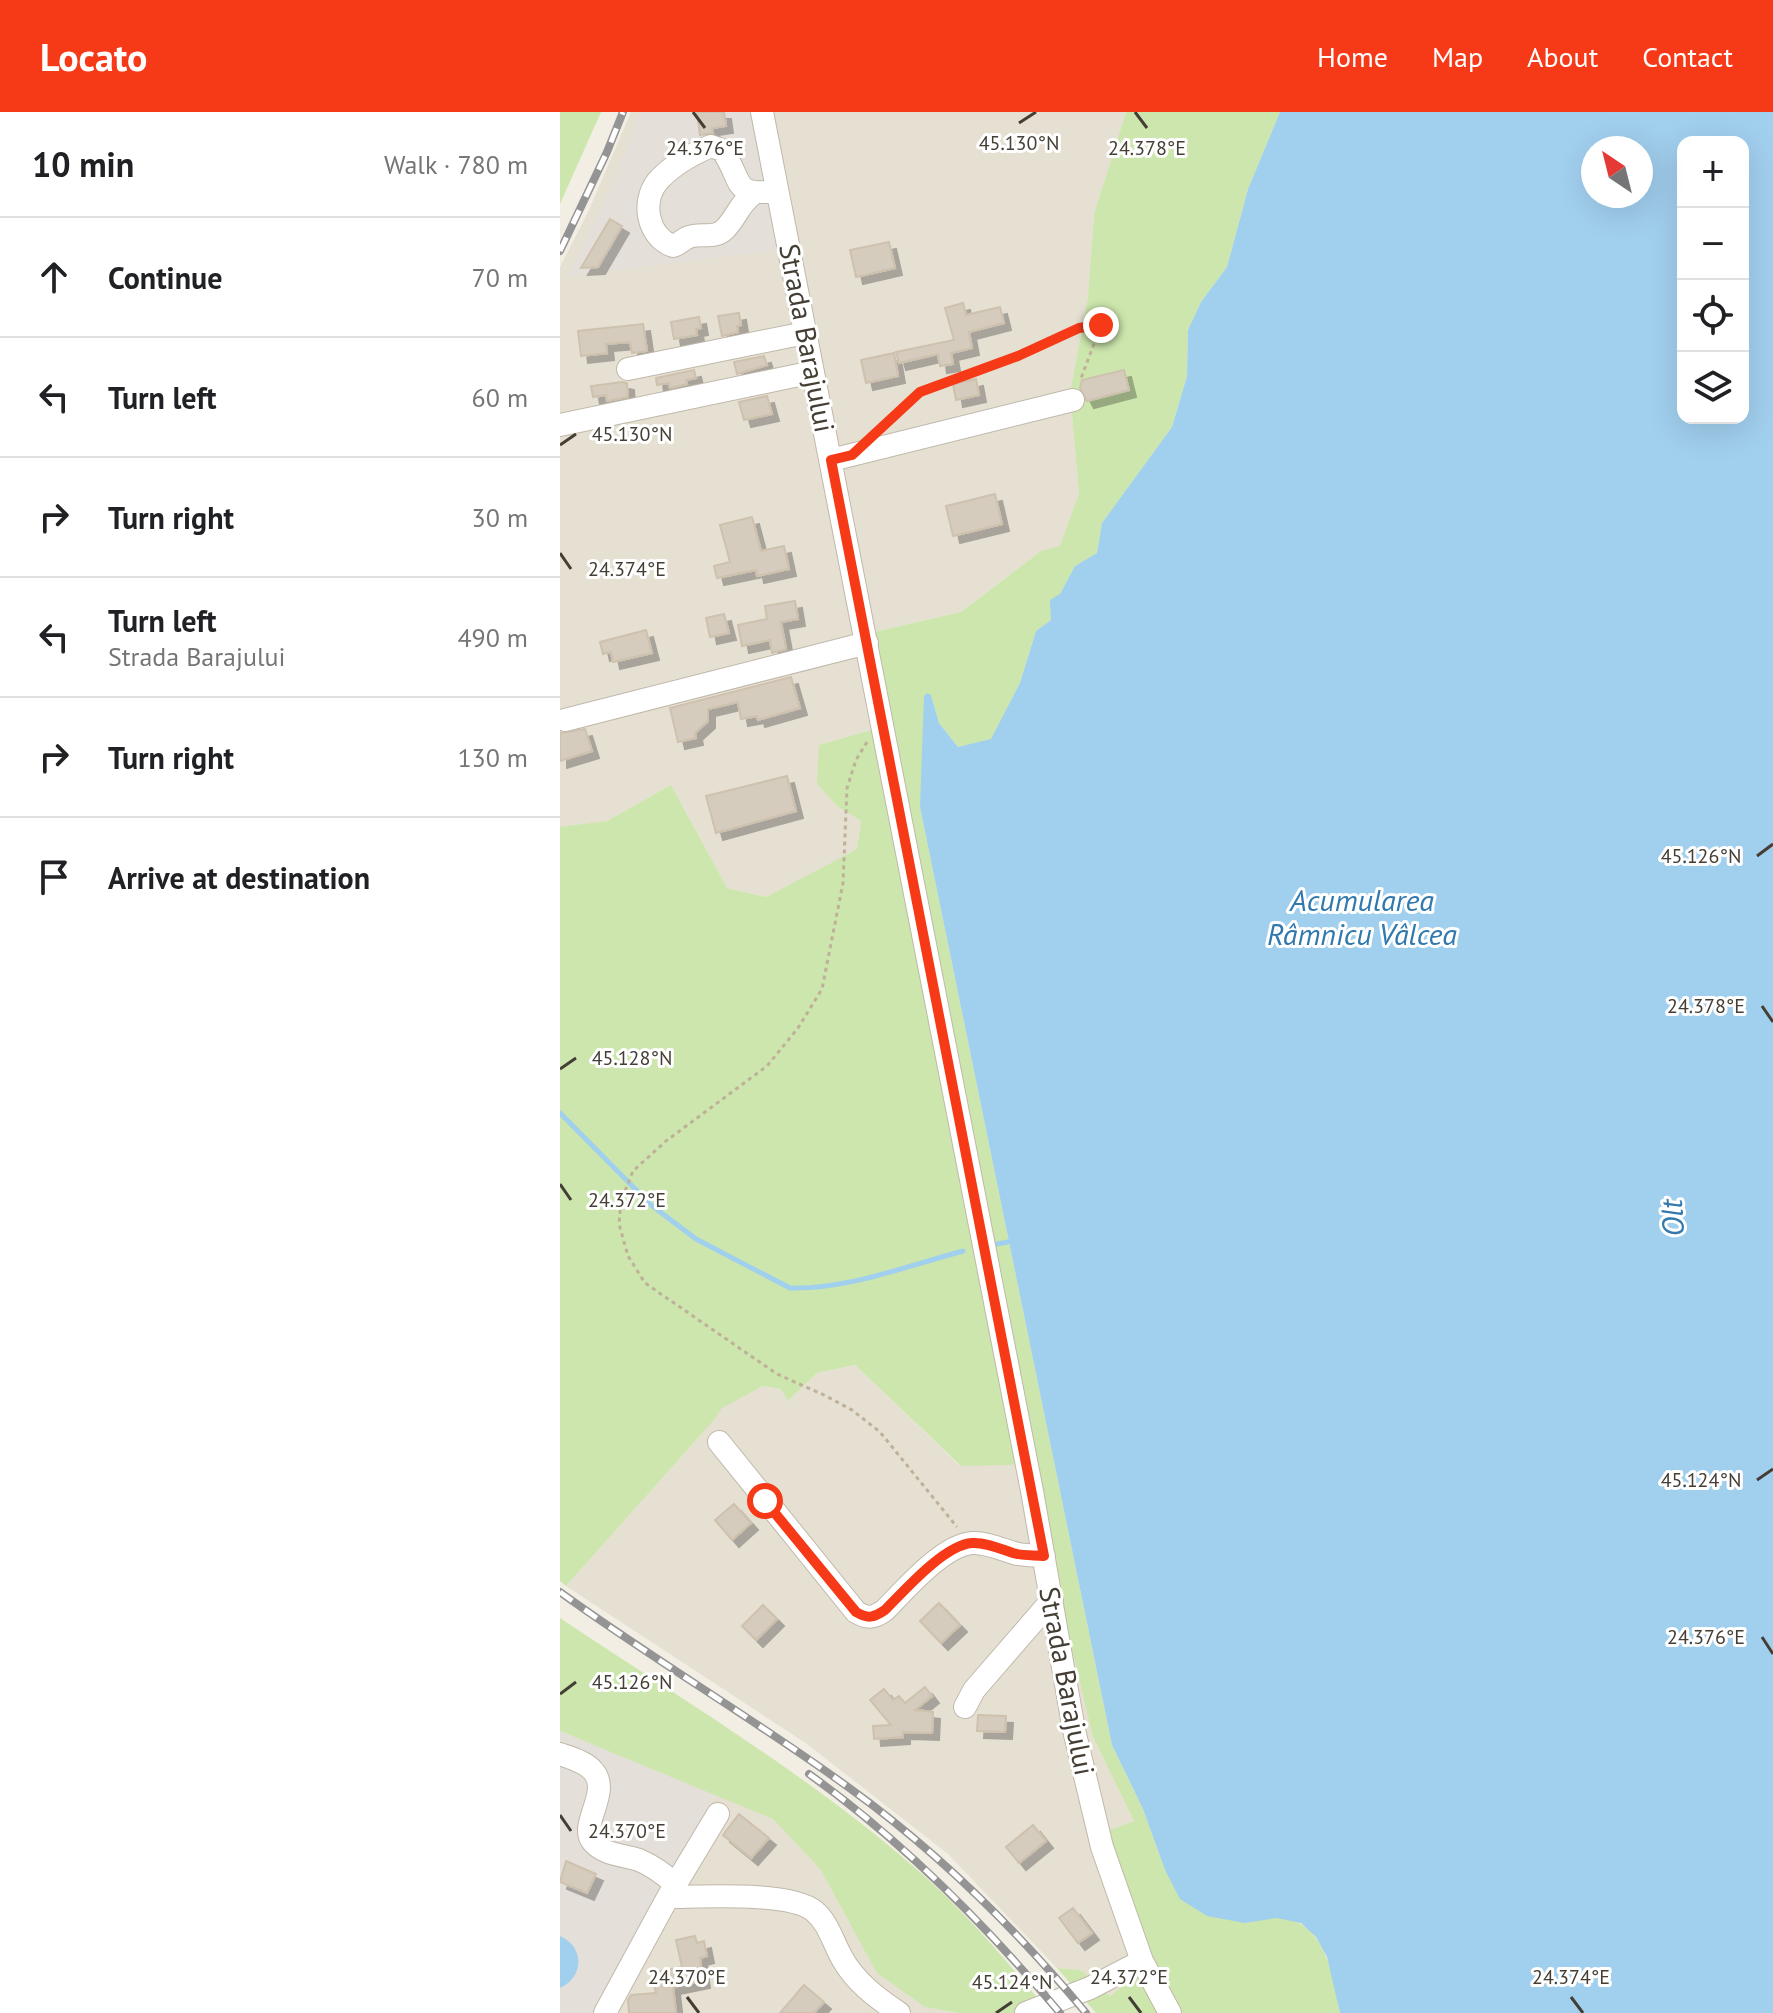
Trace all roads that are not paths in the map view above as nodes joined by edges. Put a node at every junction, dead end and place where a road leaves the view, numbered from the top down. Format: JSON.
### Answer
{"nodes":[{"id":1,"x":762,"y":112,"type":"edge"},
{"id":2,"x":777,"y":191,"type":"junction"},
{"id":3,"x":753,"y":194,"type":"junction"},
{"id":4,"x":805,"y":333,"type":"junction"},
{"id":5,"x":628,"y":369,"type":"dead end"},
{"id":6,"x":813,"y":372,"type":"junction"},
{"id":7,"x":1073,"y":400,"type":"road end"},
{"id":8,"x":560,"y":425,"type":"edge"},
{"id":9,"x":831,"y":460,"type":"junction"},
{"id":10,"x":867,"y":643,"type":"junction"},
{"id":11,"x":565,"y":720,"type":"dead end"},
{"id":12,"x":719,"y":1442,"type":"dead end"},
{"id":13,"x":1044,"y":1556,"type":"junction"},
{"id":14,"x":1052,"y":1600,"type":"junction"},
{"id":15,"x":965,"y":1707,"type":"dead end"},
{"id":16,"x":560,"y":1754,"type":"edge"},
{"id":17,"x":718,"y":1814,"type":"dead end"},
{"id":18,"x":672,"y":1891,"type":"junction"},
{"id":19,"x":1142,"y":1961,"type":"junction"},
{"id":20,"x":1028,"y":2012,"type":"edge"},
{"id":21,"x":605,"y":2013,"type":"edge"},
{"id":22,"x":899,"y":2013,"type":"edge"},
{"id":23,"x":1170,"y":2013,"type":"edge"}],
"edges":[{"from":1,"to":2,"type":"street","name":"Strada Barajului"},
{"from":2,"to":3,"type":"street"},
{"from":2,"to":4,"type":"street","name":"Strada Barajului"},
{"from":3,"to":3,"type":"street"},
{"from":4,"to":5,"type":"street"},
{"from":4,"to":6,"type":"street","name":"Strada Barajului"},
{"from":6,"to":8,"type":"street"},
{"from":6,"to":9,"type":"street","name":"Strada Barajului"},
{"from":7,"to":9,"type":"street"},
{"from":9,"to":10,"type":"street","name":"Strada Barajului"},
{"from":10,"to":11,"type":"street"},
{"from":10,"to":13,"type":"street","name":"Strada Barajului"},
{"from":12,"to":13,"type":"street"},
{"from":13,"to":14,"type":"street","name":"Strada Barajului"},
{"from":14,"to":15,"type":"street"},
{"from":14,"to":19,"type":"street","name":"Strada Barajului"},
{"from":16,"to":18,"type":"street"},
{"from":17,"to":18,"type":"street"},
{"from":18,"to":21,"type":"street"},
{"from":18,"to":22,"type":"street"},
{"from":19,"to":20,"type":"street"},
{"from":19,"to":23,"type":"street","name":"Strada Barajului"}]}
